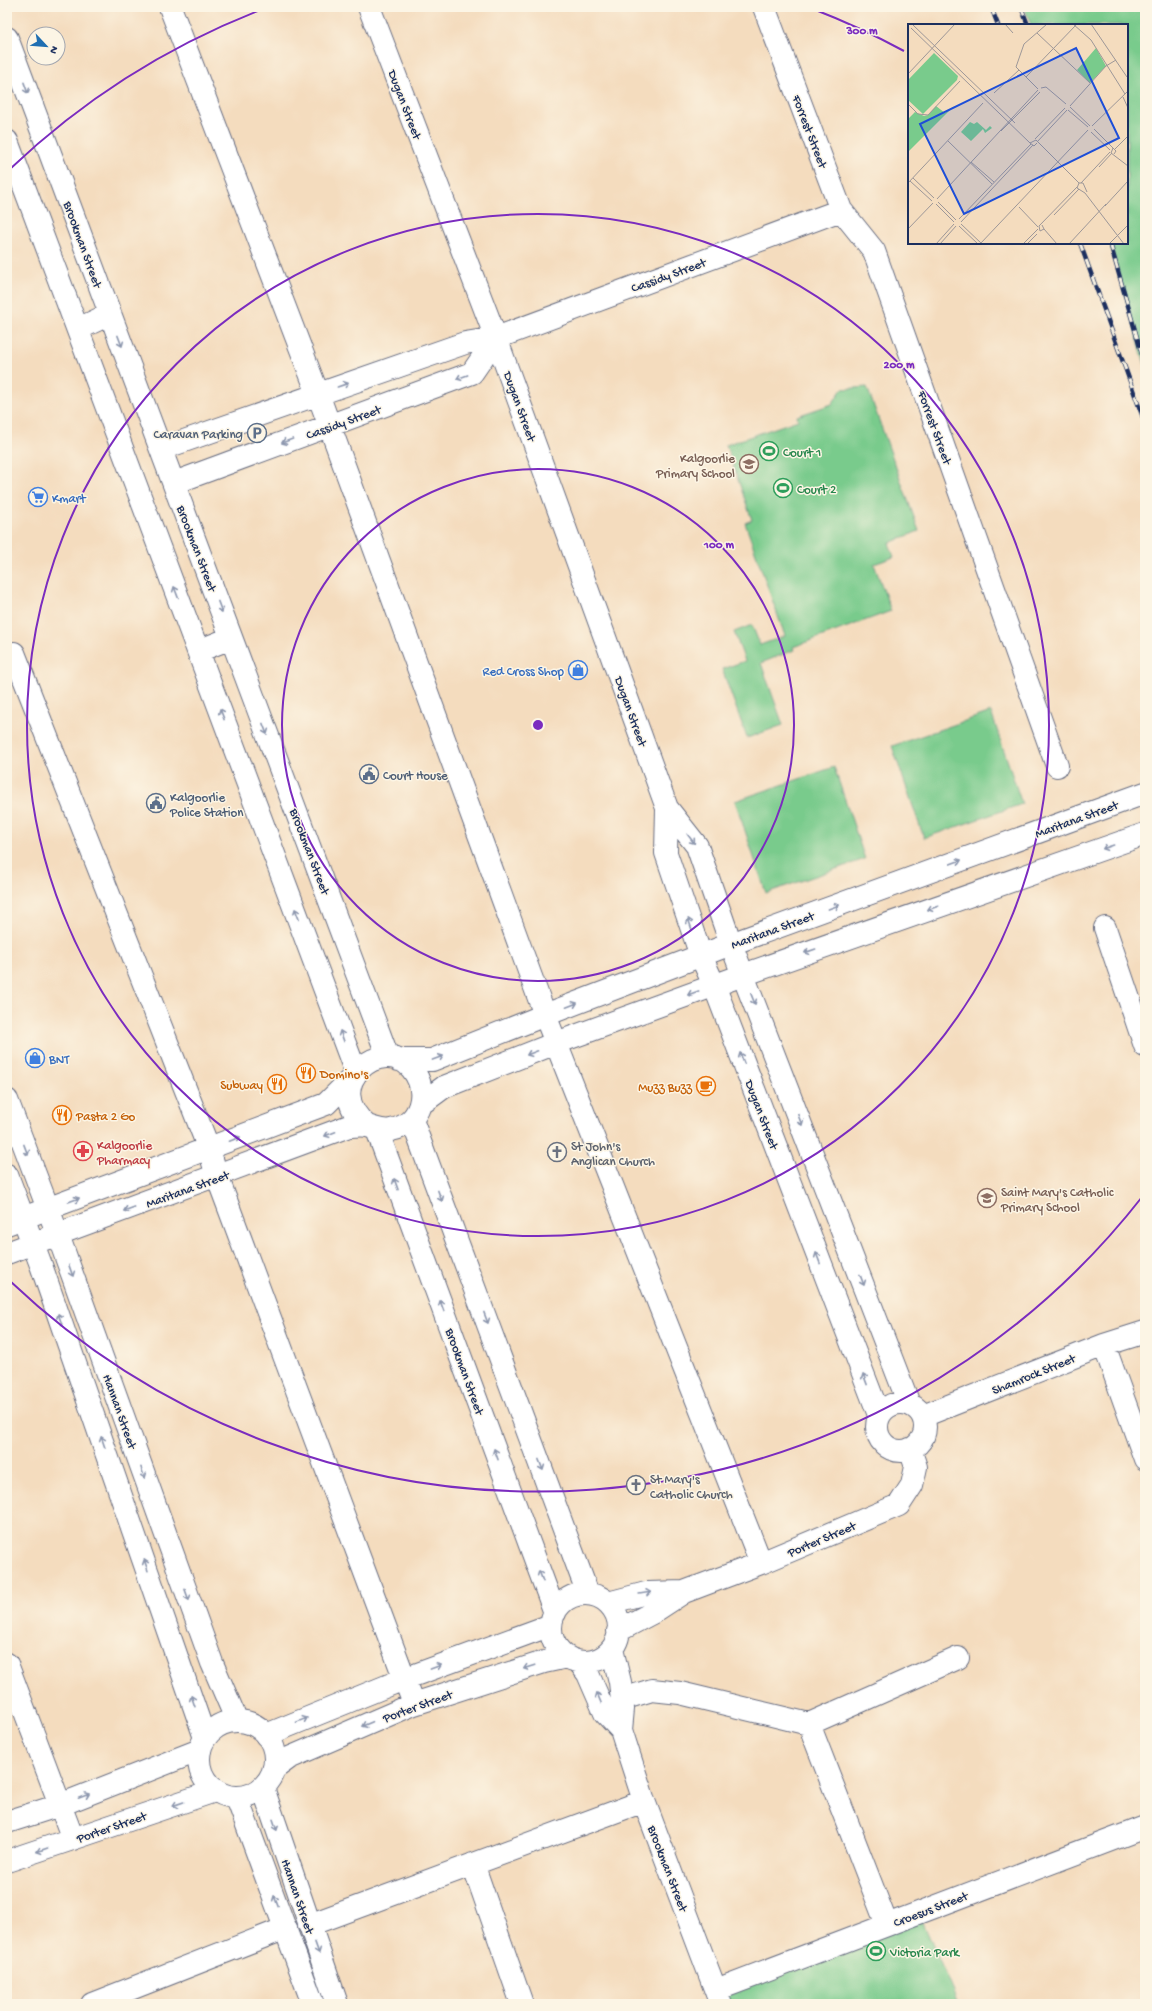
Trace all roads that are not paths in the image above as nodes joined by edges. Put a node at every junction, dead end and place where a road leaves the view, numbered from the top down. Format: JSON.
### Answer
{"nodes":[{"id":1,"x":170,"y":7,"type":"edge"},
{"id":2,"x":369,"y":7,"type":"edge"},
{"id":3,"x":764,"y":7,"type":"edge"},
{"id":4,"x":7,"y":38,"type":"edge"},
{"id":5,"x":12,"y":68,"type":"edge"},
{"id":6,"x":7,"y":141,"type":"edge"},
{"id":7,"x":841,"y":210,"type":"junction"},
{"id":8,"x":110,"y":314,"type":"junction"},
{"id":9,"x":78,"y":329,"type":"junction"},
{"id":10,"x":496,"y":338,"type":"junction"},
{"id":11,"x":318,"y":394,"type":"junction"},
{"id":12,"x":330,"y":426,"type":"junction"},
{"id":13,"x":161,"y":449,"type":"junction"},
{"id":14,"x":174,"y":484,"type":"junction"},
{"id":15,"x":231,"y":638,"type":"junction"},
{"id":16,"x":198,"y":651,"type":"junction"},
{"id":17,"x":14,"y":653,"type":"dead end"},
{"id":18,"x":1057,"y":766,"type":"dead end"},
{"id":19,"x":280,"y":769,"type":"junction"},
{"id":20,"x":248,"y":783,"type":"junction"},
{"id":21,"x":1145,"y":793,"type":"edge"},
{"id":22,"x":667,"y":808,"type":"junction"},
{"id":23,"x":1145,"y":834,"type":"edge"},
{"id":24,"x":1105,"y":928,"type":"dead end"},
{"id":25,"x":731,"y":944,"type":"junction"},
{"id":26,"x":701,"y":956,"type":"junction"},
{"id":27,"x":743,"y":975,"type":"junction"},
{"id":28,"x":361,"y":983,"type":"junction"},
{"id":29,"x":714,"y":985,"type":"junction"},
{"id":30,"x":328,"y":997,"type":"junction"},
{"id":31,"x":545,"y":1015,"type":"junction"},
{"id":32,"x":556,"y":1043,"type":"junction"},
{"id":33,"x":1145,"y":1046,"type":"edge"},
{"id":34,"x":394,"y":1059,"type":"junction"},
{"id":35,"x":354,"y":1075,"type":"junction"},
{"id":36,"x":7,"y":1100,"type":"edge"},
{"id":37,"x":416,"y":1112,"type":"junction"},
{"id":38,"x":372,"y":1128,"type":"junction"},
{"id":39,"x":209,"y":1149,"type":"junction"},
{"id":40,"x":7,"y":1174,"type":"edge"},
{"id":41,"x":217,"y":1176,"type":"junction"},
{"id":42,"x":48,"y":1209,"type":"junction"},
{"id":43,"x":15,"y":1221,"type":"edge"},
{"id":44,"x":58,"y":1235,"type":"junction"},
{"id":45,"x":34,"y":1244,"type":"junction"},
{"id":46,"x":7,"y":1254,"type":"edge"},
{"id":47,"x":1145,"y":1332,"type":"edge"},
{"id":48,"x":1104,"y":1345,"type":"junction"},
{"id":49,"x":916,"y":1410,"type":"junction"},
{"id":50,"x":879,"y":1415,"type":"junction"},
{"id":51,"x":910,"y":1449,"type":"junction"},
{"id":52,"x":1145,"y":1459,"type":"edge"},
{"id":53,"x":761,"y":1563,"type":"junction"},
{"id":54,"x":684,"y":1592,"type":"junction"},
{"id":55,"x":588,"y":1594,"type":"junction"},
{"id":56,"x":608,"y":1603,"type":"junction"},
{"id":57,"x":553,"y":1619,"type":"junction"},
{"id":58,"x":615,"y":1640,"type":"junction"},
{"id":59,"x":958,"y":1658,"type":"dead end"},
{"id":60,"x":573,"y":1659,"type":"junction"},
{"id":61,"x":7,"y":1664,"type":"edge"},
{"id":62,"x":404,"y":1678,"type":"junction"},
{"id":63,"x":622,"y":1699,"type":"junction"},
{"id":64,"x":414,"y":1704,"type":"junction"},
{"id":65,"x":237,"y":1721,"type":"junction"},
{"id":66,"x":809,"y":1724,"type":"junction"},
{"id":67,"x":621,"y":1730,"type":"junction"},
{"id":68,"x":266,"y":1735,"type":"junction"},
{"id":69,"x":202,"y":1744,"type":"junction"},
{"id":70,"x":274,"y":1769,"type":"junction"},
{"id":71,"x":263,"y":1788,"type":"junction"},
{"id":72,"x":215,"y":1791,"type":"junction"},
{"id":73,"x":237,"y":1798,"type":"junction"},
{"id":74,"x":644,"y":1802,"type":"junction"},
{"id":75,"x":60,"y":1805,"type":"junction"},
{"id":76,"x":7,"y":1822,"type":"edge"},
{"id":77,"x":1145,"y":1827,"type":"edge"},
{"id":78,"x":73,"y":1839,"type":"junction"},
{"id":79,"x":7,"y":1862,"type":"edge"},
{"id":80,"x":473,"y":1864,"type":"junction"},
{"id":81,"x":309,"y":1925,"type":"junction"},
{"id":82,"x":887,"y":1925,"type":"junction"},
{"id":83,"x":286,"y":1928,"type":"junction"},
{"id":84,"x":718,"y":1997,"type":"edge"},
{"id":85,"x":122,"y":1999,"type":"edge"},
{"id":86,"x":92,"y":2004,"type":"edge"},
{"id":87,"x":313,"y":2004,"type":"edge"},
{"id":88,"x":337,"y":2004,"type":"edge"},
{"id":89,"x":522,"y":2004,"type":"edge"}],
"edges":[{"from":1,"to":11,"type":"main road"},
{"from":2,"to":10,"type":"main road","name":"Dugan Street"},
{"from":3,"to":7,"type":"main road","name":"Forrest Street"},
{"from":4,"to":5,"type":"main road","name":"Brookman Street"},
{"from":5,"to":8,"type":"main road","name":"Brookman Street","one_way":true},
{"from":6,"to":9,"type":"main road"},
{"from":7,"to":10,"type":"main road","name":"Cassidy Street"},
{"from":7,"to":18,"type":"main road","name":"Forrest Street"},
{"from":8,"to":9,"type":"main road"},
{"from":8,"to":13,"type":"main road","name":"Brookman Street","one_way":true},
{"from":16,"to":9,"type":"main road","one_way":true},
{"from":11,"to":10,"type":"main road","name":"Cassidy Street","one_way":true},
{"from":10,"to":12,"type":"main road","name":"Cassidy Street","one_way":true},
{"from":10,"to":22,"type":"main road","name":"Dugan Street"},
{"from":11,"to":12,"type":"main road"},
{"from":11,"to":13,"type":"main road","name":"Cassidy Street"},
{"from":12,"to":14,"type":"main road","name":"Cassidy Street","one_way":true},
{"from":12,"to":31,"type":"main road"},
{"from":13,"to":14,"type":"main road","name":"Brookman Street"},
{"from":14,"to":15,"type":"main road","name":"Brookman Street","one_way":true},
{"from":15,"to":16,"type":"main road"},
{"from":15,"to":19,"type":"main road","name":"Brookman Street","one_way":true},
{"from":20,"to":16,"type":"main road","one_way":true},
{"from":17,"to":39,"type":"main road"},
{"from":19,"to":20,"type":"main road"},
{"from":19,"to":28,"type":"main road","name":"Brookman Street"},
{"from":30,"to":20,"type":"main road","one_way":true},
{"from":25,"to":21,"type":"main road","name":"Maritana Street","one_way":true},
{"from":22,"to":25,"type":"main road","name":"Dugan Street","one_way":true},
{"from":26,"to":22,"type":"main road","name":"Dugan Street","one_way":true},
{"from":23,"to":27,"type":"main road","one_way":true},
{"from":24,"to":33,"type":"main road"},
{"from":25,"to":26,"type":"main road","name":"Maritana Street"},
{"from":25,"to":27,"type":"main road","name":"Dugan Street"},
{"from":26,"to":29,"type":"main road","name":"Dugan Street"},
{"from":31,"to":26,"type":"main road","name":"Maritana Street","one_way":true},
{"from":27,"to":29,"type":"main road"},
{"from":27,"to":49,"type":"main road","name":"Dugan Street","one_way":true},
{"from":28,"to":30,"type":"main road"},
{"from":28,"to":34,"type":"main road","name":"Brookman Street"},
{"from":29,"to":32,"type":"main road","one_way":true},
{"from":50,"to":29,"type":"main road","name":"Dugan Street","one_way":true},
{"from":35,"to":30,"type":"main road","one_way":true},
{"from":31,"to":32,"type":"main road"},
{"from":34,"to":31,"type":"main road","name":"Maritana Street","one_way":true},
{"from":32,"to":37,"type":"main road","one_way":true},
{"from":32,"to":53,"type":"main road"},
{"from":34,"to":35,"type":"main road"},
{"from":34,"to":37,"type":"main road"},
{"from":35,"to":38,"type":"main road"},
{"from":39,"to":35,"type":"main road","one_way":true},
{"from":36,"to":42,"type":"main road","name":"Hannan Street","one_way":true},
{"from":37,"to":38,"type":"main road"},
{"from":37,"to":55,"type":"main road","one_way":true},
{"from":38,"to":41,"type":"main road","name":"Maritana Street","one_way":true},
{"from":57,"to":38,"type":"main road","name":"Brookman Street","one_way":true},
{"from":39,"to":41,"type":"main road"},
{"from":42,"to":39,"type":"main road","one_way":true},
{"from":40,"to":43,"type":"main road","name":"Hannan Street"},
{"from":41,"to":44,"type":"main road","name":"Maritana Street","one_way":true},
{"from":41,"to":62,"type":"main road"},
{"from":42,"to":43,"type":"main road"},
{"from":42,"to":44,"type":"main road","name":"Hannan Street"},
{"from":43,"to":45,"type":"main road","name":"Hannan Street"},
{"from":44,"to":45,"type":"main road","name":"Maritana Street"},
{"from":44,"to":65,"type":"main road","name":"Hannan Street","one_way":true},
{"from":45,"to":46,"type":"main road","name":"Maritana Street"},
{"from":69,"to":45,"type":"main road","name":"Hannan Street","one_way":true},
{"from":47,"to":48,"type":"main road","name":"Shamrock Street"},
{"from":48,"to":49,"type":"main road","name":"Shamrock Street"},
{"from":48,"to":52,"type":"main road"},
{"from":49,"to":50,"type":"main road"},
{"from":49,"to":51,"type":"main road"},
{"from":50,"to":51,"type":"main road"},
{"from":51,"to":53,"type":"main road","name":"Porter Street"},
{"from":53,"to":54,"type":"main road","name":"Porter Street"},
{"from":56,"to":54,"type":"main road","name":"Porter Street","one_way":true},
{"from":54,"to":58,"type":"main road","name":"Porter Street"},
{"from":55,"to":56,"type":"main road"},
{"from":55,"to":57,"type":"main road"},
{"from":56,"to":58,"type":"main road"},
{"from":57,"to":60,"type":"main road"},
{"from":62,"to":57,"type":"main road","one_way":true},
{"from":58,"to":60,"type":"main road"},
{"from":58,"to":63,"type":"main road","name":"Brookman Street"},
{"from":59,"to":66,"type":"main road"},
{"from":60,"to":64,"type":"main road","name":"Porter Street","one_way":true},
{"from":67,"to":60,"type":"main road","name":"Brookman Street","one_way":true},
{"from":61,"to":75,"type":"main road"},
{"from":62,"to":64,"type":"main road"},
{"from":68,"to":62,"type":"main road","one_way":true},
{"from":63,"to":66,"type":"main road"},
{"from":63,"to":67,"type":"main road","name":"Brookman Street"},
{"from":64,"to":70,"type":"main road","name":"Porter Street","one_way":true},
{"from":65,"to":68,"type":"main road"},
{"from":65,"to":69,"type":"main road"},
{"from":66,"to":82,"type":"main road"},
{"from":67,"to":74,"type":"main road","name":"Brookman Street"},
{"from":68,"to":70,"type":"main road"},
{"from":69,"to":72,"type":"main road"},
{"from":75,"to":69,"type":"main road","one_way":true},
{"from":70,"to":71,"type":"main road"},
{"from":71,"to":73,"type":"main road"},
{"from":71,"to":81,"type":"main road","name":"Hannan Street","one_way":true},
{"from":72,"to":73,"type":"main road"},
{"from":72,"to":78,"type":"main road","name":"Porter Street","one_way":true},
{"from":83,"to":73,"type":"main road","name":"Hannan Street","one_way":true},
{"from":74,"to":80,"type":"main road"},
{"from":74,"to":84,"type":"main road","name":"Brookman Street"},
{"from":75,"to":76,"type":"main road"},
{"from":75,"to":78,"type":"main road"},
{"from":77,"to":82,"type":"main road","name":"Croesus Street"},
{"from":78,"to":79,"type":"main road","name":"Porter Street","one_way":true},
{"from":80,"to":81,"type":"main road"},
{"from":80,"to":89,"type":"main road"},
{"from":81,"to":88,"type":"main road","name":"Hannan Street","one_way":true},
{"from":82,"to":84,"type":"main road","name":"Croesus Street"},
{"from":83,"to":85,"type":"main road"},
{"from":83,"to":87,"type":"main road","name":"Hannan Street"},
{"from":85,"to":86,"type":"main road"}]}
